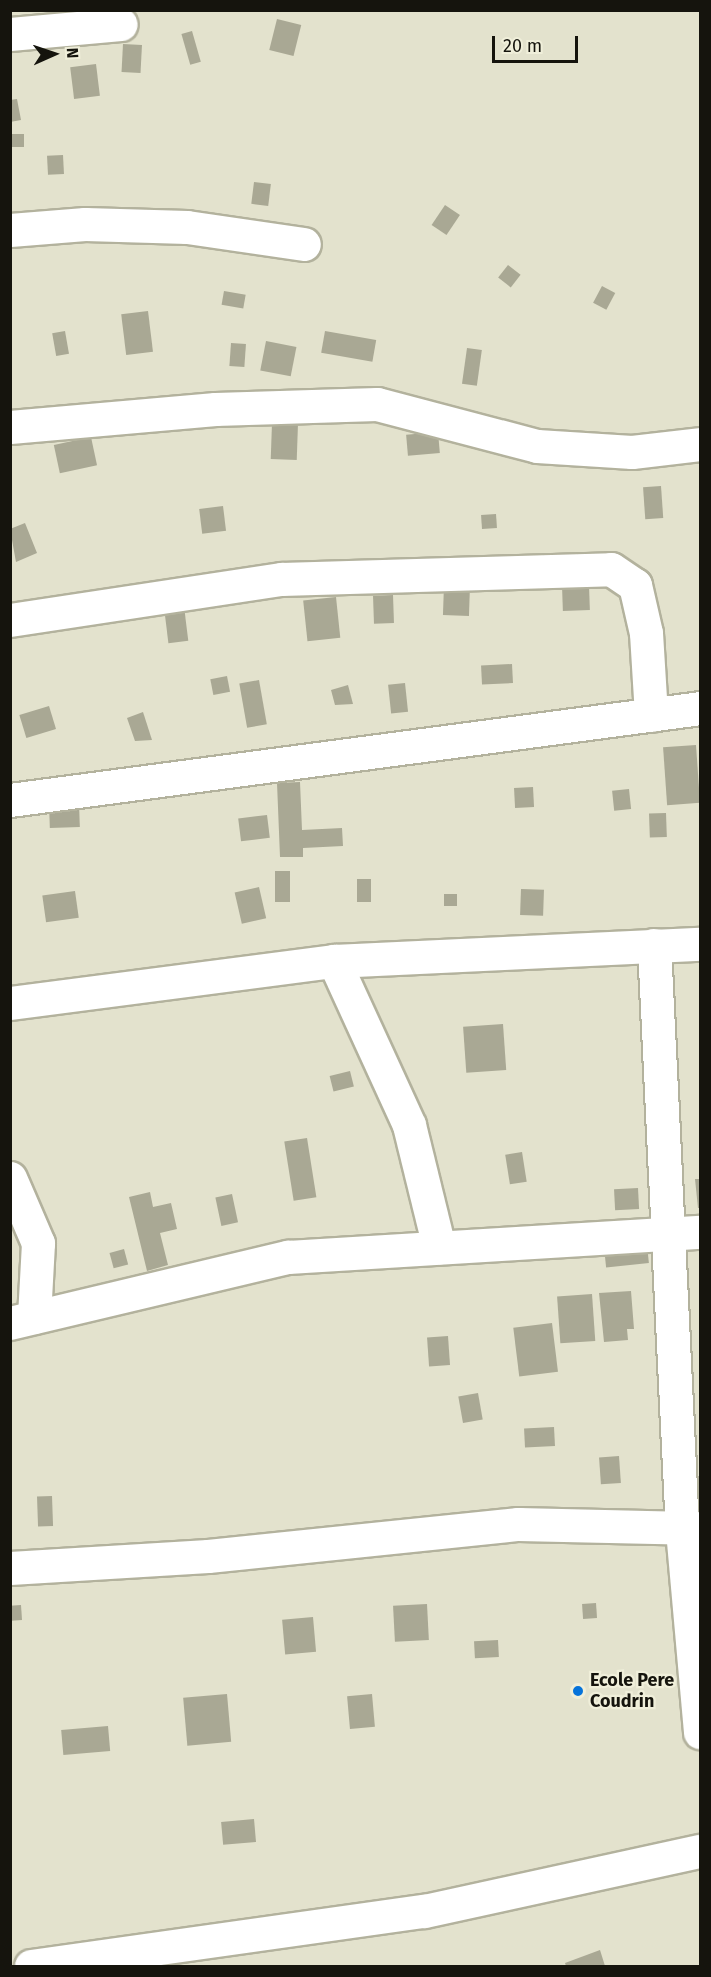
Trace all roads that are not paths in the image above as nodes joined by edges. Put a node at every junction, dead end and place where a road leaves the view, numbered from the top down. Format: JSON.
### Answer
{"nodes":[{"id":1,"x":121,"y":24,"type":"dead end"},
{"id":2,"x":10,"y":34,"type":"edge"},
{"id":3,"x":10,"y":230,"type":"edge"},
{"id":4,"x":304,"y":244,"type":"dead end"},
{"id":5,"x":10,"y":427,"type":"edge"},
{"id":6,"x":700,"y":444,"type":"edge"},
{"id":7,"x":10,"y":620,"type":"edge"},
{"id":8,"x":700,"y":708,"type":"edge"},
{"id":9,"x":651,"y":715,"type":"junction"},
{"id":10,"x":10,"y":800,"type":"edge"},
{"id":11,"x":700,"y":944,"type":"edge"},
{"id":12,"x":654,"y":945,"type":"junction"},
{"id":13,"x":334,"y":961,"type":"junction"},
{"id":14,"x":10,"y":1003,"type":"edge"},
{"id":15,"x":10,"y":1178,"type":"edge"},
{"id":16,"x":700,"y":1232,"type":"edge"},
{"id":17,"x":666,"y":1234,"type":"junction"},
{"id":18,"x":439,"y":1247,"type":"junction"},
{"id":19,"x":22,"y":1320,"type":"edge"},
{"id":20,"x":691,"y":1529,"type":"edge"},
{"id":21,"x":10,"y":1568,"type":"edge"},
{"id":22,"x":700,"y":1732,"type":"edge"},
{"id":23,"x":700,"y":1851,"type":"edge"},
{"id":24,"x":31,"y":1966,"type":"edge"}],
"edges":[{"from":1,"to":2,"type":"street"},
{"from":3,"to":4,"type":"street"},
{"from":5,"to":6,"type":"street"},
{"from":7,"to":9,"type":"street"},
{"from":8,"to":9,"type":"street"},
{"from":9,"to":10,"type":"street"},
{"from":11,"to":12,"type":"street"},
{"from":12,"to":13,"type":"street"},
{"from":12,"to":17,"type":"street"},
{"from":13,"to":14,"type":"street"},
{"from":13,"to":18,"type":"street"},
{"from":15,"to":19,"type":"street"},
{"from":16,"to":17,"type":"street"},
{"from":17,"to":18,"type":"street"},
{"from":17,"to":20,"type":"street"},
{"from":18,"to":19,"type":"street"},
{"from":20,"to":21,"type":"street"},
{"from":20,"to":22,"type":"street"},
{"from":23,"to":24,"type":"street"}]}
